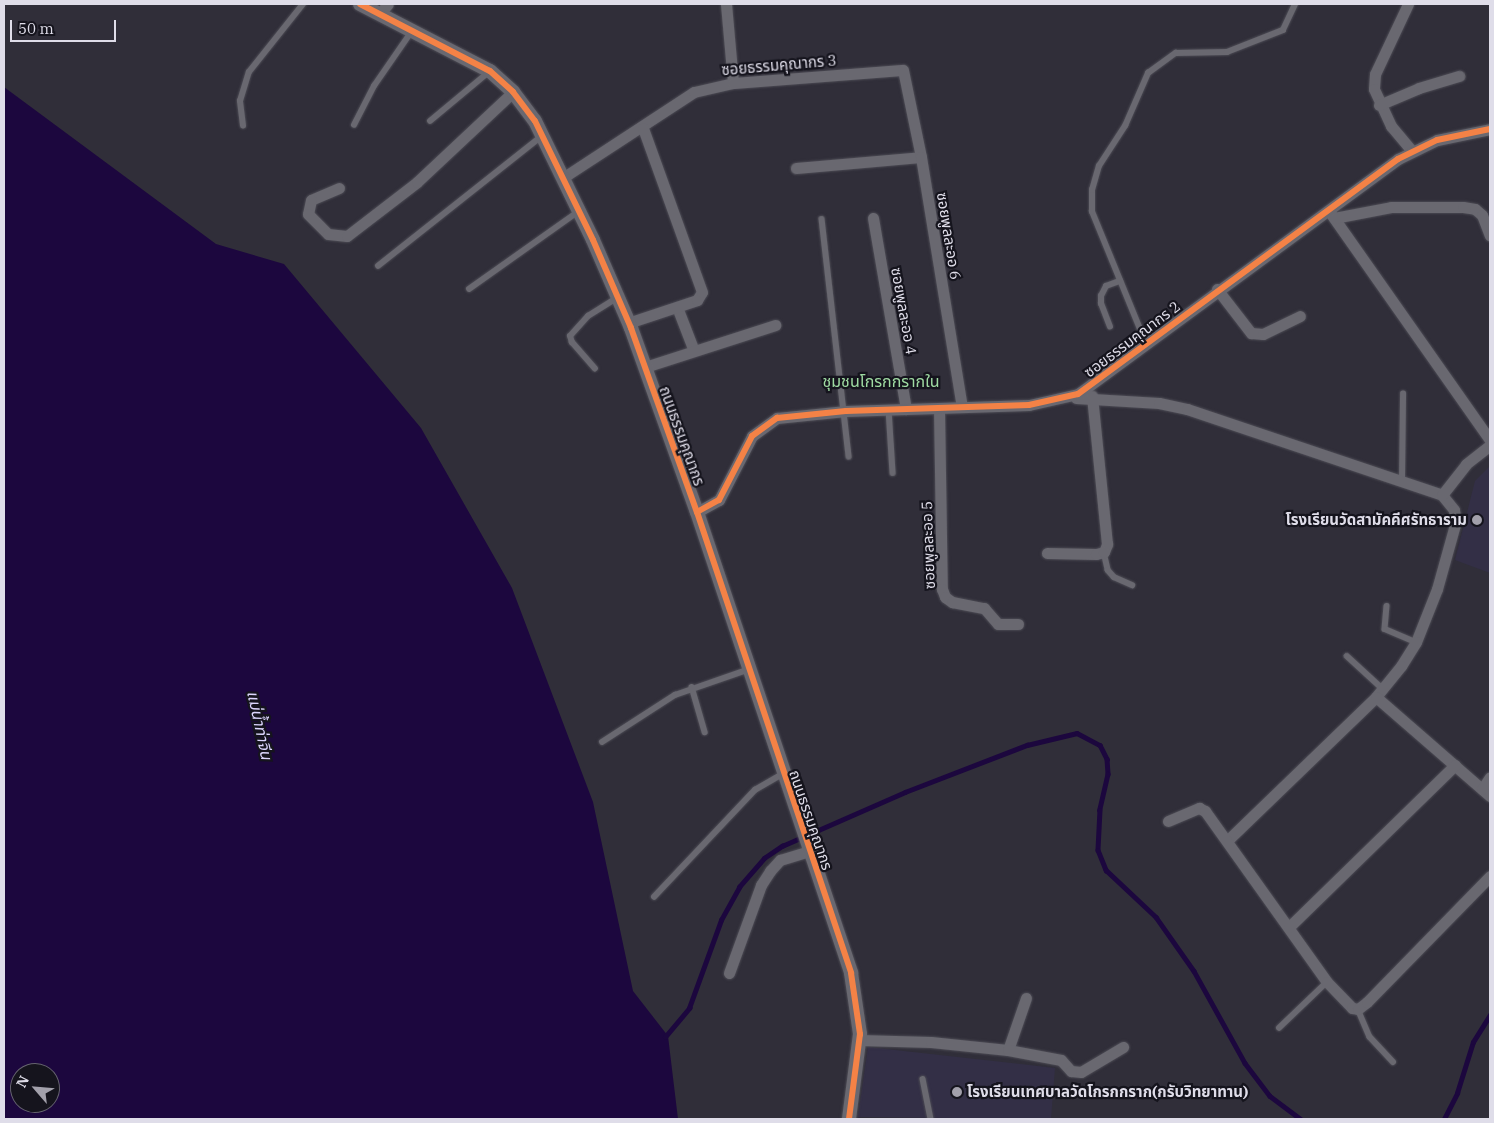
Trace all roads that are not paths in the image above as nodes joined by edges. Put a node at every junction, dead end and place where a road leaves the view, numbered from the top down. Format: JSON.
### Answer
{"nodes":[{"id":1,"x":302,"y":4,"type":"edge"},
{"id":2,"x":360,"y":4,"type":"edge"},
{"id":3,"x":726,"y":4,"type":"edge"},
{"id":4,"x":1295,"y":4,"type":"edge"},
{"id":5,"x":1408,"y":4,"type":"edge"},
{"id":6,"x":384,"y":9,"type":"edge"},
{"id":7,"x":412,"y":31,"type":"junction"},
{"id":8,"x":903,"y":70,"type":"joint"},
{"id":9,"x":490,"y":71,"type":"junction"},
{"id":10,"x":1459,"y":76,"type":"dead end"},
{"id":11,"x":732,"y":83,"type":"junction"},
{"id":12,"x":513,"y":92,"type":"junction"},
{"id":13,"x":1379,"y":105,"type":"junction"},
{"id":14,"x":430,"y":121,"type":"dead end"},
{"id":15,"x":354,"y":124,"type":"dead end"},
{"id":16,"x":243,"y":126,"type":"dead end"},
{"id":17,"x":643,"y":128,"type":"junction"},
{"id":18,"x":1490,"y":129,"type":"edge"},
{"id":19,"x":543,"y":135,"type":"junction"},
{"id":20,"x":1412,"y":150,"type":"junction"},
{"id":21,"x":921,"y":157,"type":"junction"},
{"id":22,"x":796,"y":168,"type":"dead end"},
{"id":23,"x":564,"y":177,"type":"junction"},
{"id":24,"x":339,"y":188,"type":"dead end"},
{"id":25,"x":579,"y":211,"type":"junction"},
{"id":26,"x":1331,"y":214,"type":"junction"},
{"id":27,"x":822,"y":218,"type":"dead end"},
{"id":28,"x":873,"y":218,"type":"dead end"},
{"id":29,"x":1490,"y":236,"type":"edge"},
{"id":30,"x":378,"y":266,"type":"dead end"},
{"id":31,"x":1120,"y":281,"type":"junction"},
{"id":32,"x":469,"y":289,"type":"dead end"},
{"id":33,"x":1217,"y":289,"type":"junction"},
{"id":34,"x":618,"y":297,"type":"junction"},
{"id":35,"x":677,"y":307,"type":"junction"},
{"id":36,"x":1300,"y":316,"type":"dead end"},
{"id":37,"x":628,"y":323,"type":"junction"},
{"id":38,"x":775,"y":325,"type":"dead end"},
{"id":39,"x":1110,"y":327,"type":"dead end"},
{"id":40,"x":1146,"y":344,"type":"junction"},
{"id":41,"x":694,"y":351,"type":"junction"},
{"id":42,"x":645,"y":367,"type":"junction"},
{"id":43,"x":595,"y":369,"type":"dead end"},
{"id":44,"x":1403,"y":394,"type":"dead end"},
{"id":45,"x":1092,"y":396,"type":"junction"},
{"id":46,"x":1060,"y":399,"type":"junction"},
{"id":47,"x":962,"y":407,"type":"junction"},
{"id":48,"x":939,"y":408,"type":"junction"},
{"id":49,"x":889,"y":409,"type":"junction"},
{"id":50,"x":906,"y":409,"type":"junction"},
{"id":51,"x":846,"y":411,"type":"junction"},
{"id":52,"x":1490,"y":440,"type":"edge"},
{"id":53,"x":1490,"y":445,"type":"edge"},
{"id":54,"x":849,"y":456,"type":"dead end"},
{"id":55,"x":892,"y":473,"type":"dead end"},
{"id":56,"x":1402,"y":481,"type":"junction"},
{"id":57,"x":1442,"y":495,"type":"junction"},
{"id":58,"x":697,"y":512,"type":"junction"},
{"id":59,"x":1047,"y":552,"type":"dead end"},
{"id":60,"x":1104,"y":552,"type":"junction"},
{"id":61,"x":1132,"y":585,"type":"dead end"},
{"id":62,"x":1387,"y":606,"type":"dead end"},
{"id":63,"x":1018,"y":624,"type":"dead end"},
{"id":64,"x":1416,"y":642,"type":"junction"},
{"id":65,"x":1347,"y":656,"type":"dead end"},
{"id":66,"x":747,"y":670,"type":"junction"},
{"id":67,"x":692,"y":687,"type":"junction"},
{"id":68,"x":1380,"y":693,"type":"junction"},
{"id":69,"x":705,"y":732,"type":"dead end"},
{"id":70,"x":602,"y":742,"type":"dead end"},
{"id":71,"x":1454,"y":765,"type":"junction"},
{"id":72,"x":783,"y":774,"type":"junction"},
{"id":73,"x":1490,"y":777,"type":"edge"},
{"id":74,"x":1486,"y":793,"type":"edge"},
{"id":75,"x":1168,"y":821,"type":"dead end"},
{"id":76,"x":1227,"y":841,"type":"junction"},
{"id":77,"x":808,"y":847,"type":"junction"},
{"id":78,"x":1488,"y":883,"type":"edge"},
{"id":79,"x":654,"y":897,"type":"dead end"},
{"id":80,"x":1289,"y":927,"type":"junction"},
{"id":81,"x":730,"y":972,"type":"dead end"},
{"id":82,"x":1327,"y":982,"type":"junction"},
{"id":83,"x":1026,"y":998,"type":"dead end"},
{"id":84,"x":1358,"y":1009,"type":"junction"},
{"id":85,"x":1279,"y":1028,"type":"dead end"},
{"id":86,"x":859,"y":1040,"type":"junction"},
{"id":87,"x":1123,"y":1047,"type":"dead end"},
{"id":88,"x":1008,"y":1050,"type":"junction"},
{"id":89,"x":1394,"y":1062,"type":"dead end"},
{"id":90,"x":923,"y":1079,"type":"dead end"},
{"id":91,"x":849,"y":1119,"type":"edge"},
{"id":92,"x":931,"y":1119,"type":"edge"}],
"edges":[{"from":1,"to":16,"type":"lane"},
{"from":2,"to":6,"type":"street","name":"ถนนธรรมคุณากร"},
{"from":3,"to":11,"type":"street"},
{"from":4,"to":31,"type":"lane"},
{"from":5,"to":13,"type":"street"},
{"from":6,"to":7,"type":"street","name":"ถนนธรรมคุณากร"},
{"from":7,"to":9,"type":"street","name":"ถนนธรรมคุณากร"},
{"from":7,"to":15,"type":"lane"},
{"from":8,"to":11,"type":"street","name":"ซอยธรรมคุณากร 3"},
{"from":8,"to":21,"type":"street","name":"ซอยพูลละออ 6"},
{"from":9,"to":12,"type":"street","name":"ถนนธรรมคุณากร"},
{"from":9,"to":14,"type":"lane"},
{"from":10,"to":13,"type":"street"},
{"from":11,"to":17,"type":"street","name":"ซอยธรรมคุณากร 3"},
{"from":12,"to":19,"type":"street","name":"ถนนธรรมคุณากร"},
{"from":12,"to":24,"type":"street"},
{"from":13,"to":20,"type":"street"},
{"from":17,"to":23,"type":"street","name":"ซอยธรรมคุณากร 3"},
{"from":17,"to":35,"type":"street"},
{"from":18,"to":20,"type":"street","name":"ซอยธรรมคุณากร 2"},
{"from":19,"to":23,"type":"street","name":"ถนนธรรมคุณากร"},
{"from":19,"to":30,"type":"lane"},
{"from":20,"to":26,"type":"street","name":"ซอยธรรมคุณากร 2"},
{"from":21,"to":22,"type":"street"},
{"from":21,"to":47,"type":"street","name":"ซอยพูลละออ 6"},
{"from":23,"to":25,"type":"street","name":"ถนนธรรมคุณากร"},
{"from":25,"to":32,"type":"lane"},
{"from":25,"to":34,"type":"street","name":"ถนนธรรมคุณากร"},
{"from":26,"to":29,"type":"street"},
{"from":26,"to":33,"type":"street","name":"ซอยธรรมคุณากร 2"},
{"from":26,"to":52,"type":"street"},
{"from":27,"to":51,"type":"lane"},
{"from":28,"to":50,"type":"street","name":"ซอยพูลละออ 4"},
{"from":31,"to":39,"type":"lane"},
{"from":31,"to":40,"type":"lane"},
{"from":33,"to":36,"type":"street"},
{"from":33,"to":40,"type":"street","name":"ซอยธรรมคุณากร 2"},
{"from":34,"to":37,"type":"street","name":"ถนนธรรมคุณากร"},
{"from":34,"to":43,"type":"lane"},
{"from":35,"to":37,"type":"street"},
{"from":35,"to":41,"type":"street"},
{"from":37,"to":42,"type":"street","name":"ถนนธรรมคุณากร"},
{"from":38,"to":41,"type":"street"},
{"from":40,"to":46,"type":"street","name":"ซอยธรรมคุณากร 2"},
{"from":41,"to":42,"type":"street"},
{"from":42,"to":58,"type":"street","name":"ถนนธรรมคุณากร"},
{"from":44,"to":56,"type":"lane"},
{"from":45,"to":46,"type":"street"},
{"from":45,"to":56,"type":"street"},
{"from":45,"to":60,"type":"street"},
{"from":46,"to":47,"type":"street","name":"ซอยธรรมคุณากร 2"},
{"from":47,"to":48,"type":"street","name":"ซอยธรรมคุณากร 2"},
{"from":48,"to":50,"type":"street","name":"ซอยธรรมคุณากร 2"},
{"from":48,"to":63,"type":"street","name":"ซอยพูลละออ 5"},
{"from":49,"to":50,"type":"street","name":"ซอยธรรมคุณากร 2"},
{"from":49,"to":51,"type":"street","name":"ซอยธรรมคุณากร 2"},
{"from":49,"to":55,"type":"lane"},
{"from":51,"to":54,"type":"lane"},
{"from":51,"to":58,"type":"street","name":"ซอยธรรมคุณากร 2"},
{"from":53,"to":57,"type":"street"},
{"from":56,"to":57,"type":"street"},
{"from":57,"to":64,"type":"street"},
{"from":58,"to":66,"type":"street","name":"ถนนธรรมคุณากร"},
{"from":59,"to":60,"type":"street"},
{"from":60,"to":61,"type":"lane"},
{"from":62,"to":64,"type":"lane"},
{"from":64,"to":68,"type":"street"},
{"from":65,"to":68,"type":"lane"},
{"from":66,"to":67,"type":"lane"},
{"from":66,"to":72,"type":"street","name":"ถนนธรรมคุณากร"},
{"from":67,"to":69,"type":"lane"},
{"from":67,"to":70,"type":"lane"},
{"from":68,"to":71,"type":"street"},
{"from":68,"to":76,"type":"street"},
{"from":71,"to":74,"type":"street"},
{"from":71,"to":80,"type":"street"},
{"from":72,"to":77,"type":"street","name":"ถนนธรรมคุณากร"},
{"from":72,"to":79,"type":"lane"},
{"from":73,"to":74,"type":"street"},
{"from":75,"to":76,"type":"street"},
{"from":76,"to":80,"type":"street"},
{"from":77,"to":81,"type":"street"},
{"from":77,"to":86,"type":"street","name":"ถนนธรรมคุณากร"},
{"from":78,"to":84,"type":"street"},
{"from":80,"to":82,"type":"street"},
{"from":82,"to":84,"type":"street"},
{"from":82,"to":85,"type":"lane"},
{"from":83,"to":88,"type":"street"},
{"from":84,"to":89,"type":"lane"},
{"from":86,"to":88,"type":"street"},
{"from":86,"to":91,"type":"street","name":"ถนนธรรมคุณากร"},
{"from":87,"to":88,"type":"street"},
{"from":90,"to":92,"type":"lane"}]}
